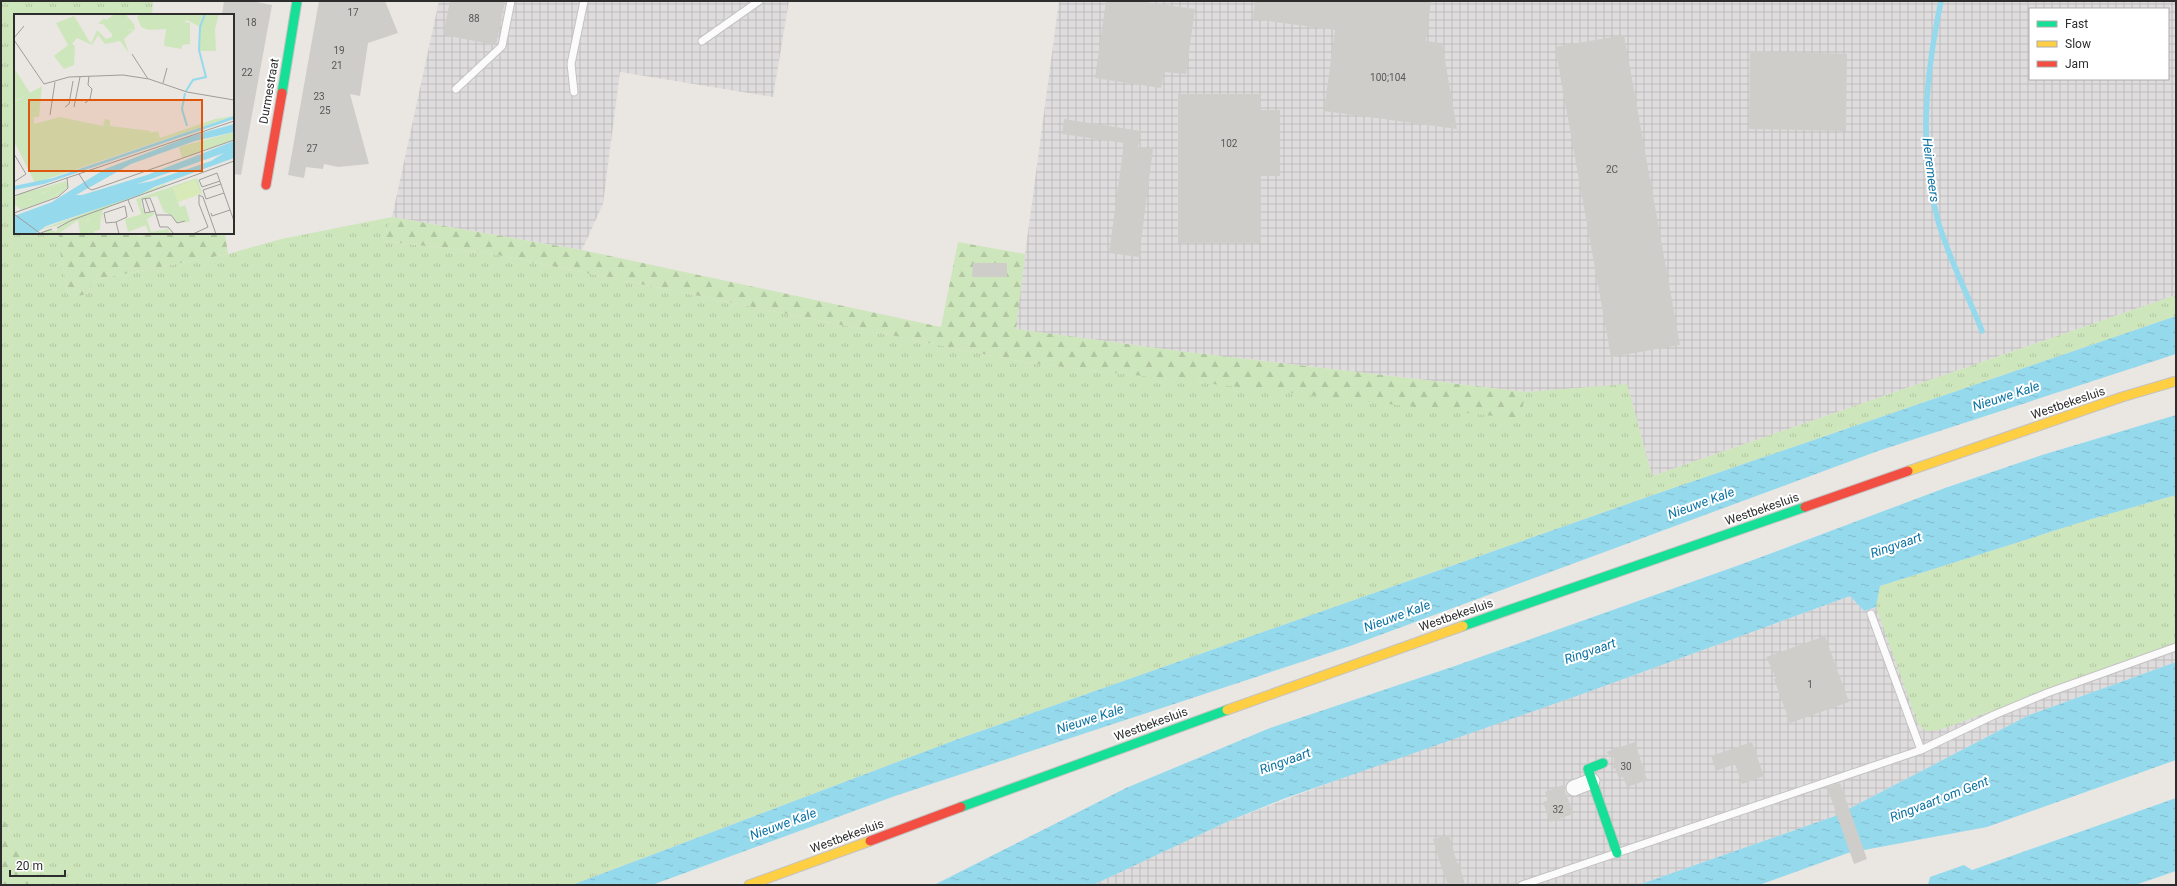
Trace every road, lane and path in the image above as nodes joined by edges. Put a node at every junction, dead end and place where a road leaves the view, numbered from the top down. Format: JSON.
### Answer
{"nodes":[{"id":1,"x":297,"y":1,"type":"edge"},
{"id":2,"x":511,"y":1,"type":"edge"},
{"id":3,"x":584,"y":1,"type":"edge"},
{"id":4,"x":759,"y":1,"type":"edge"},
{"id":5,"x":702,"y":41,"type":"dead end"},
{"id":6,"x":456,"y":89,"type":"dead end"},
{"id":7,"x":574,"y":92,"type":"dead end"},
{"id":8,"x":266,"y":185,"type":"dead end"},
{"id":9,"x":2176,"y":381,"type":"edge"},
{"id":10,"x":1871,"y":614,"type":"dead end"},
{"id":11,"x":2176,"y":647,"type":"edge"},
{"id":12,"x":1921,"y":750,"type":"junction"},
{"id":13,"x":1603,"y":763,"type":"dead end"},
{"id":14,"x":1592,"y":781,"type":"junction"},
{"id":15,"x":1574,"y":788,"type":"dead end"},
{"id":16,"x":1617,"y":853,"type":"junction"},
{"id":17,"x":749,"y":885,"type":"edge"},
{"id":18,"x":1522,"y":885,"type":"edge"}],
"edges":[{"from":1,"to":8,"type":"street","name":"Durmestraat"},
{"from":2,"to":6,"type":"lane"},
{"from":3,"to":7,"type":"lane"},
{"from":4,"to":5,"type":"lane"},
{"from":9,"to":17,"type":"street","name":"Westbekesluis"},
{"from":10,"to":12,"type":"lane"},
{"from":11,"to":12,"type":"lane"},
{"from":12,"to":16,"type":"lane"},
{"from":13,"to":14,"type":"street"},
{"from":14,"to":15,"type":"street"},
{"from":14,"to":16,"type":"street"},
{"from":16,"to":18,"type":"lane"}]}
